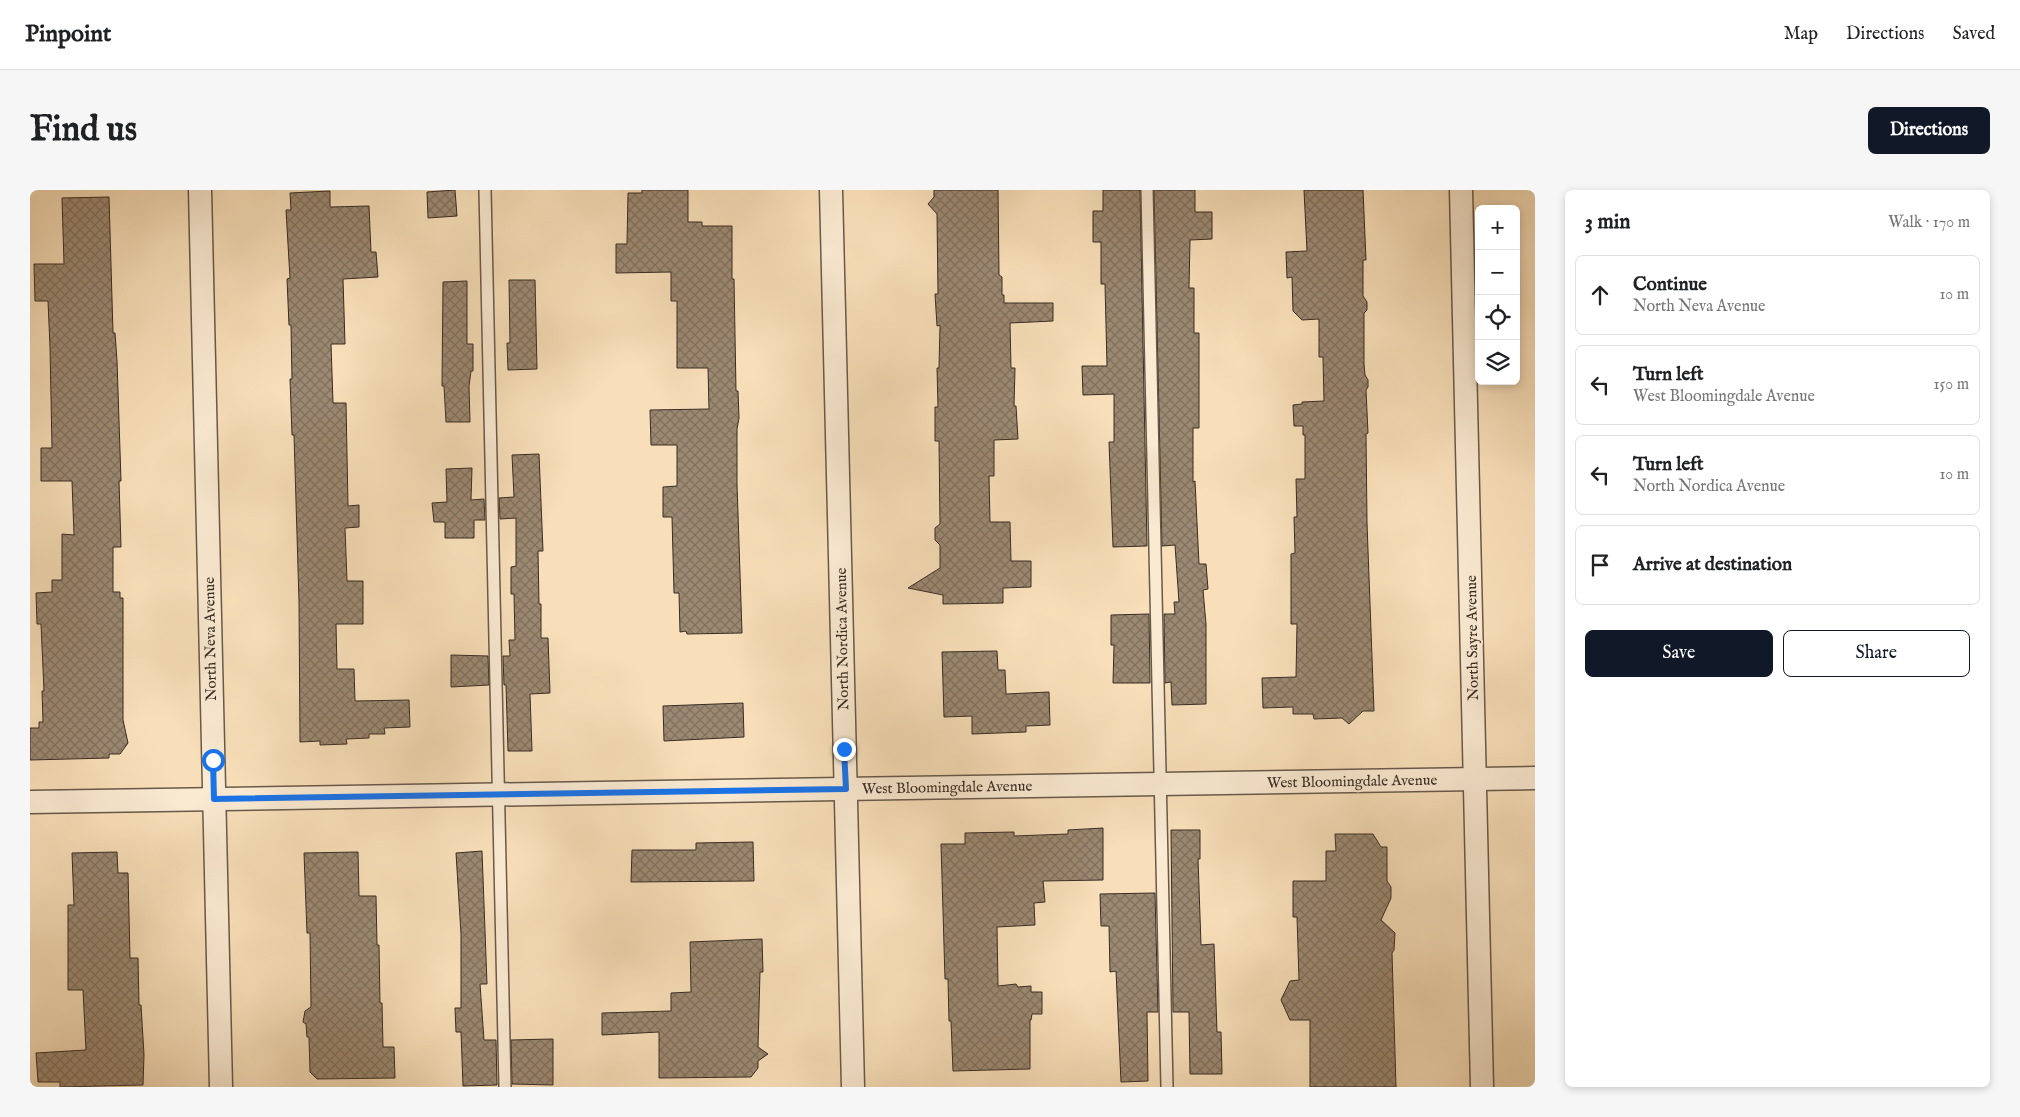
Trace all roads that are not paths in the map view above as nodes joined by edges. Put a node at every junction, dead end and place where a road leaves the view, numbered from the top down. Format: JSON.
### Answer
{"nodes":[{"id":1,"x":200,"y":190,"type":"edge"},
{"id":2,"x":485,"y":190,"type":"edge"},
{"id":3,"x":831,"y":190,"type":"edge"},
{"id":4,"x":1147,"y":190,"type":"edge"},
{"id":5,"x":1461,"y":190,"type":"edge"},
{"id":6,"x":1535,"y":778,"type":"edge"},
{"id":7,"x":1475,"y":779,"type":"junction"},
{"id":8,"x":1159,"y":784,"type":"junction"},
{"id":9,"x":846,"y":789,"type":"junction"},
{"id":10,"x":498,"y":794,"type":"junction"},
{"id":11,"x":214,"y":799,"type":"junction"},
{"id":12,"x":30,"y":802,"type":"edge"},
{"id":13,"x":221,"y":1087,"type":"edge"},
{"id":14,"x":505,"y":1087,"type":"edge"},
{"id":15,"x":853,"y":1087,"type":"edge"},
{"id":16,"x":1167,"y":1087,"type":"edge"},
{"id":17,"x":1482,"y":1087,"type":"edge"}],
"edges":[{"from":1,"to":11,"type":"street","name":"North Neva Avenue"},
{"from":2,"to":10,"type":"lane"},
{"from":3,"to":9,"type":"street","name":"North Nordica Avenue"},
{"from":4,"to":8,"type":"lane"},
{"from":5,"to":7,"type":"street","name":"North Sayre Avenue"},
{"from":6,"to":7,"type":"street","name":"West Bloomingdale Avenue"},
{"from":7,"to":8,"type":"street","name":"West Bloomingdale Avenue"},
{"from":7,"to":17,"type":"street","name":"North Sayre Avenue"},
{"from":8,"to":9,"type":"street","name":"West Bloomingdale Avenue"},
{"from":8,"to":16,"type":"lane"},
{"from":9,"to":10,"type":"street","name":"West Bloomingdale Avenue"},
{"from":9,"to":15,"type":"street","name":"North Nordica Avenue"},
{"from":10,"to":11,"type":"street","name":"West Bloomingdale Avenue"},
{"from":10,"to":14,"type":"lane"},
{"from":11,"to":12,"type":"street","name":"West Bloomingdale Avenue"},
{"from":11,"to":13,"type":"street","name":"North Neva Avenue"}]}
